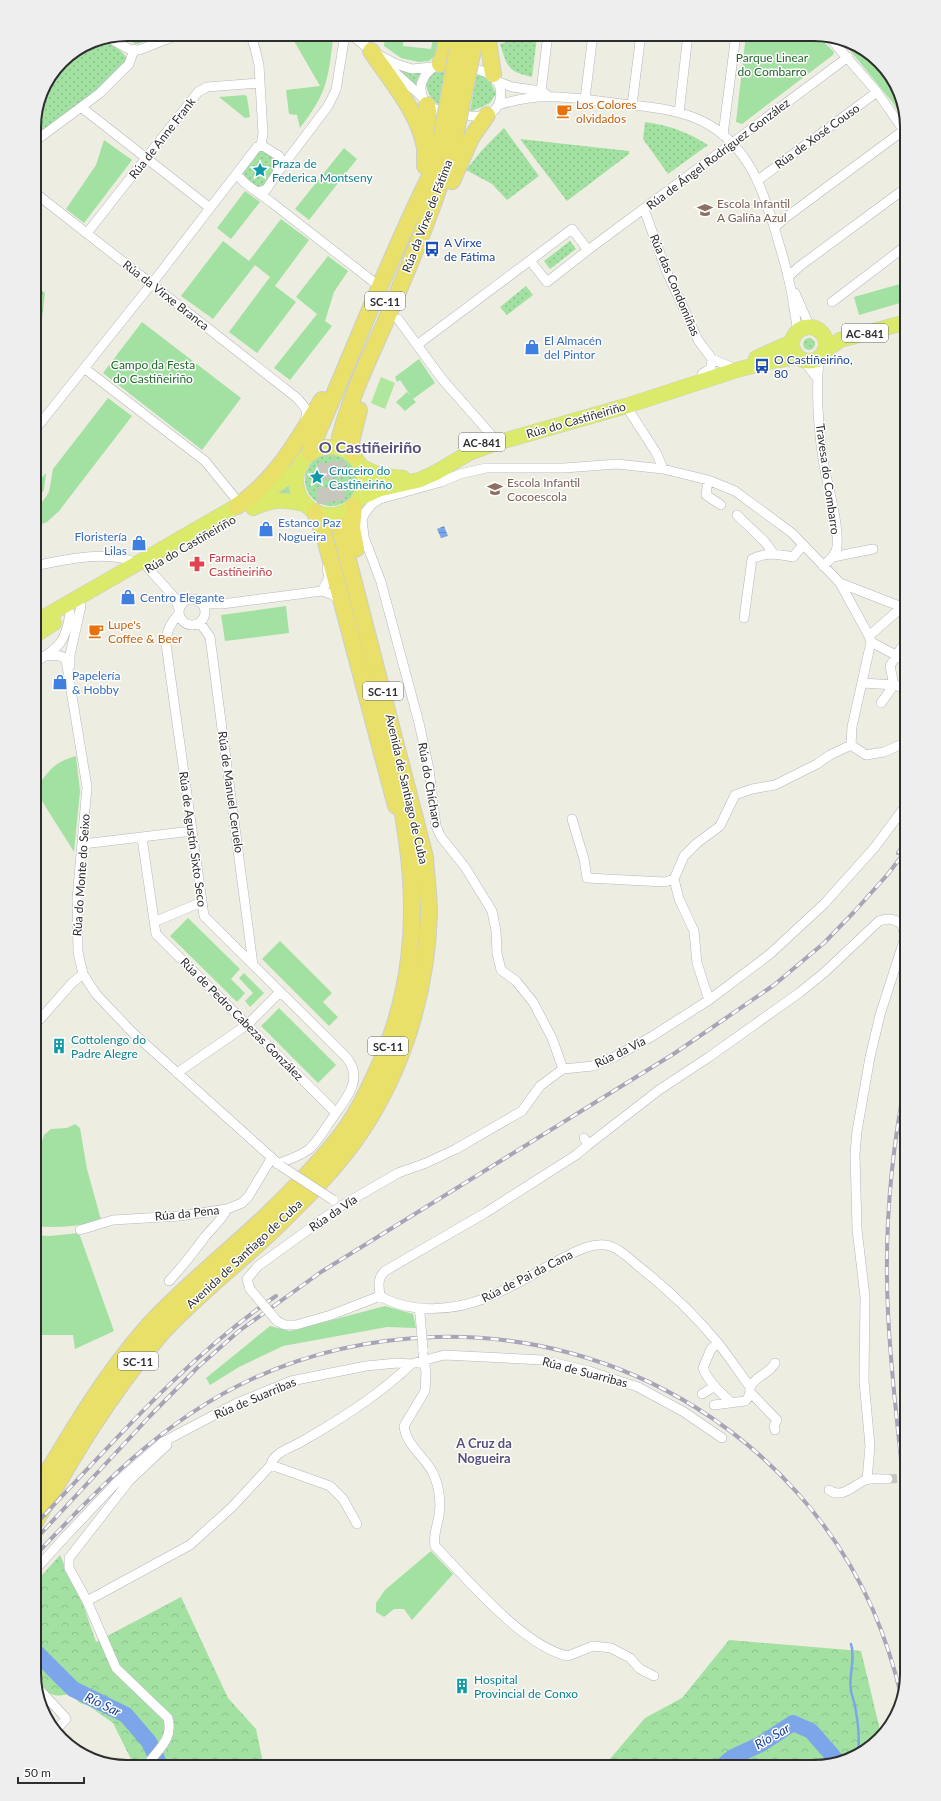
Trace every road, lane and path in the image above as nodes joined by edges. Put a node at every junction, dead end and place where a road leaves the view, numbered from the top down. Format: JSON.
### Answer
{"nodes":[{"id":1,"x":163,"y":41,"type":"edge"},
{"id":2,"x":252,"y":41,"type":"edge"},
{"id":3,"x":344,"y":41,"type":"edge"},
{"id":4,"x":359,"y":41,"type":"edge"},
{"id":5,"x":447,"y":41,"type":"edge"},
{"id":6,"x":462,"y":41,"type":"edge"},
{"id":7,"x":471,"y":41,"type":"edge"},
{"id":8,"x":488,"y":41,"type":"edge"},
{"id":9,"x":548,"y":41,"type":"edge"},
{"id":10,"x":592,"y":41,"type":"edge"},
{"id":11,"x":640,"y":41,"type":"edge"},
{"id":12,"x":687,"y":41,"type":"edge"},
{"id":13,"x":735,"y":41,"type":"edge"},
{"id":14,"x":116,"y":42,"type":"edge"},
{"id":15,"x":836,"y":44,"type":"edge"},
{"id":16,"x":134,"y":50,"type":"junction"},
{"id":17,"x":371,"y":51,"type":"junction"},
{"id":18,"x":465,"y":53,"type":"junction"},
{"id":19,"x":848,"y":57,"type":"junction"},
{"id":20,"x":436,"y":66,"type":"junction"},
{"id":21,"x":496,"y":78,"type":"junction"},
{"id":22,"x":259,"y":83,"type":"junction"},
{"id":23,"x":877,"y":92,"type":"junction"},
{"id":24,"x":545,"y":93,"type":"junction"},
{"id":25,"x":585,"y":99,"type":"junction"},
{"id":26,"x":425,"y":101,"type":"junction"},
{"id":27,"x":632,"y":105,"type":"junction"},
{"id":28,"x":81,"y":108,"type":"junction"},
{"id":29,"x":493,"y":110,"type":"junction"},
{"id":30,"x":679,"y":113,"type":"junction"},
{"id":31,"x":900,"y":124,"type":"edge"},
{"id":32,"x":723,"y":135,"type":"junction"},
{"id":33,"x":41,"y":137,"type":"edge"},
{"id":34,"x":900,"y":137,"type":"edge"},
{"id":35,"x":732,"y":144,"type":"junction"},
{"id":36,"x":264,"y":146,"type":"junction"},
{"id":37,"x":146,"y":158,"type":"junction"},
{"id":38,"x":285,"y":162,"type":"junction"},
{"id":39,"x":435,"y":166,"type":"junction"},
{"id":40,"x":239,"y":176,"type":"junction"},
{"id":41,"x":758,"y":180,"type":"junction"},
{"id":42,"x":900,"y":192,"type":"edge"},
{"id":43,"x":263,"y":194,"type":"junction"},
{"id":44,"x":41,"y":197,"type":"edge"},
{"id":45,"x":210,"y":208,"type":"junction"},
{"id":46,"x":644,"y":209,"type":"junction"},
{"id":47,"x":774,"y":228,"type":"junction"},
{"id":48,"x":432,"y":229,"type":"junction"},
{"id":49,"x":87,"y":233,"type":"junction"},
{"id":50,"x":588,"y":250,"type":"junction"},
{"id":51,"x":900,"y":250,"type":"edge"},
{"id":52,"x":531,"y":262,"type":"junction"},
{"id":53,"x":788,"y":277,"type":"junction"},
{"id":54,"x":151,"y":284,"type":"junction"},
{"id":55,"x":380,"y":287,"type":"junction"},
{"id":56,"x":832,"y":302,"type":"dead end"},
{"id":57,"x":900,"y":317,"type":"edge"},
{"id":58,"x":398,"y":319,"type":"junction"},
{"id":59,"x":900,"y":324,"type":"edge"},
{"id":60,"x":806,"y":333,"type":"junction"},
{"id":61,"x":417,"y":345,"type":"junction"},
{"id":62,"x":352,"y":350,"type":"junction"},
{"id":63,"x":823,"y":354,"type":"junction"},
{"id":64,"x":712,"y":359,"type":"junction"},
{"id":65,"x":800,"y":359,"type":"junction"},
{"id":66,"x":729,"y":366,"type":"junction"},
{"id":67,"x":84,"y":368,"type":"junction"},
{"id":68,"x":702,"y":374,"type":"junction"},
{"id":69,"x":817,"y":378,"type":"junction"},
{"id":70,"x":666,"y":385,"type":"junction"},
{"id":71,"x":325,"y":395,"type":"junction"},
{"id":72,"x":297,"y":398,"type":"junction"},
{"id":73,"x":607,"y":404,"type":"junction"},
{"id":74,"x":632,"y":406,"type":"junction"},
{"id":75,"x":41,"y":422,"type":"edge"},
{"id":76,"x":335,"y":436,"type":"tunnel mouth"},
{"id":77,"x":494,"y":438,"type":"junction"},
{"id":78,"x":310,"y":453,"type":"junction"},
{"id":79,"x":358,"y":461,"type":"junction"},
{"id":80,"x":276,"y":469,"type":"junction"},
{"id":81,"x":299,"y":469,"type":"junction"},
{"id":82,"x":663,"y":469,"type":"junction"},
{"id":83,"x":708,"y":480,"type":"junction"},
{"id":84,"x":721,"y":505,"type":"dead end"},
{"id":85,"x":237,"y":506,"type":"junction"},
{"id":86,"x":309,"y":508,"type":"junction"},
{"id":87,"x":359,"y":508,"type":"junction"},
{"id":88,"x":736,"y":516,"type":"dead end"},
{"id":89,"x":803,"y":545,"type":"junction"},
{"id":90,"x":873,"y":549,"type":"dead end"},
{"id":91,"x":773,"y":553,"type":"junction"},
{"id":92,"x":833,"y":556,"type":"junction"},
{"id":93,"x":41,"y":565,"type":"edge"},
{"id":94,"x":142,"y":566,"type":"junction"},
{"id":95,"x":824,"y":566,"type":"junction"},
{"id":96,"x":840,"y":583,"type":"junction"},
{"id":97,"x":322,"y":591,"type":"junction"},
{"id":98,"x":175,"y":598,"type":"junction"},
{"id":99,"x":340,"y":600,"type":"junction"},
{"id":100,"x":185,"y":601,"type":"junction"},
{"id":101,"x":202,"y":604,"type":"junction"},
{"id":102,"x":222,"y":604,"type":"junction"},
{"id":103,"x":900,"y":606,"type":"edge"},
{"id":104,"x":75,"y":609,"type":"junction"},
{"id":105,"x":179,"y":611,"type":"junction"},
{"id":106,"x":900,"y":612,"type":"edge"},
{"id":107,"x":205,"y":614,"type":"junction"},
{"id":108,"x":744,"y":618,"type":"dead end"},
{"id":109,"x":41,"y":620,"type":"edge"},
{"id":110,"x":185,"y":623,"type":"junction"},
{"id":111,"x":200,"y":623,"type":"junction"},
{"id":112,"x":41,"y":631,"type":"edge"},
{"id":113,"x":168,"y":632,"type":"junction"},
{"id":114,"x":870,"y":639,"type":"junction"},
{"id":115,"x":900,"y":650,"type":"edge"},
{"id":116,"x":44,"y":656,"type":"junction"},
{"id":117,"x":897,"y":656,"type":"junction"},
{"id":118,"x":41,"y":658,"type":"edge"},
{"id":119,"x":900,"y":658,"type":"edge"},
{"id":120,"x":863,"y":683,"type":"junction"},
{"id":121,"x":894,"y":685,"type":"junction"},
{"id":122,"x":900,"y":686,"type":"edge"},
{"id":123,"x":71,"y":692,"type":"junction"},
{"id":124,"x":881,"y":703,"type":"dead end"},
{"id":125,"x":851,"y":745,"type":"junction"},
{"id":126,"x":900,"y":745,"type":"edge"},
{"id":127,"x":900,"y":813,"type":"edge"},
{"id":128,"x":572,"y":819,"type":"dead end"},
{"id":129,"x":192,"y":831,"type":"junction"},
{"id":130,"x":142,"y":838,"type":"junction"},
{"id":131,"x":407,"y":838,"type":"junction"},
{"id":132,"x":83,"y":844,"type":"junction"},
{"id":133,"x":425,"y":857,"type":"junction"},
{"id":134,"x":674,"y":879,"type":"junction"},
{"id":135,"x":202,"y":902,"type":"junction"},
{"id":136,"x":154,"y":922,"type":"junction"},
{"id":137,"x":900,"y":924,"type":"edge"},
{"id":138,"x":900,"y":953,"type":"edge"},
{"id":139,"x":254,"y":965,"type":"junction"},
{"id":140,"x":83,"y":974,"type":"junction"},
{"id":141,"x":280,"y":992,"type":"junction"},
{"id":142,"x":709,"y":1000,"type":"junction"},
{"id":143,"x":41,"y":1018,"type":"edge"},
{"id":144,"x":248,"y":1024,"type":"junction"},
{"id":145,"x":563,"y":1069,"type":"junction"},
{"id":146,"x":177,"y":1073,"type":"junction"},
{"id":147,"x":336,"y":1113,"type":"junction"},
{"id":148,"x":277,"y":1163,"type":"junction"},
{"id":149,"x":341,"y":1206,"type":"junction"},
{"id":150,"x":227,"y":1209,"type":"junction"},
{"id":151,"x":271,"y":1221,"type":"junction"},
{"id":152,"x":80,"y":1230,"type":"dead end"},
{"id":153,"x":169,"y":1281,"type":"dead end"},
{"id":154,"x":380,"y":1296,"type":"junction"},
{"id":155,"x":420,"y":1311,"type":"junction"},
{"id":156,"x":718,"y":1343,"type":"junction"},
{"id":157,"x":424,"y":1360,"type":"junction"},
{"id":158,"x":776,"y":1363,"type":"dead end"},
{"id":159,"x":410,"y":1364,"type":"junction"},
{"id":160,"x":715,"y":1386,"type":"junction"},
{"id":161,"x":750,"y":1390,"type":"junction"},
{"id":162,"x":702,"y":1394,"type":"dead end"},
{"id":163,"x":732,"y":1403,"type":"junction"},
{"id":164,"x":714,"y":1405,"type":"dead end"},
{"id":165,"x":775,"y":1430,"type":"dead end"},
{"id":166,"x":174,"y":1436,"type":"junction"},
{"id":167,"x":722,"y":1438,"type":"dead end"},
{"id":168,"x":270,"y":1465,"type":"junction"},
{"id":169,"x":888,"y":1479,"type":"tunnel mouth"},
{"id":170,"x":867,"y":1480,"type":"junction"},
{"id":171,"x":41,"y":1483,"type":"edge"},
{"id":172,"x":829,"y":1490,"type":"dead end"},
{"id":173,"x":41,"y":1512,"type":"edge"},
{"id":174,"x":357,"y":1524,"type":"dead end"},
{"id":175,"x":41,"y":1563,"type":"edge"},
{"id":176,"x":87,"y":1601,"type":"junction"},
{"id":177,"x":654,"y":1676,"type":"dead end"},
{"id":178,"x":44,"y":1695,"type":"edge"},
{"id":179,"x":59,"y":1726,"type":"edge"},
{"id":180,"x":152,"y":1760,"type":"edge"}],
"edges":[{"from":1,"to":16,"type":"street"},
{"from":2,"to":22,"type":"street"},
{"from":3,"to":38,"type":"street"},
{"from":4,"to":17,"type":"street"},
{"from":5,"to":20,"type":"highway"},
{"from":6,"to":18,"type":"highway","name":"Rúa da Virxe de Fátima","number":"SC-11"},
{"from":7,"to":18,"type":"highway","name":"Rúa da Virxe de Fátima","number":"SC-11"},
{"from":8,"to":21,"type":"highway"},
{"from":9,"to":24,"type":"street"},
{"from":10,"to":25,"type":"street"},
{"from":11,"to":27,"type":"street"},
{"from":12,"to":30,"type":"street"},
{"from":13,"to":32,"type":"street"},
{"from":14,"to":16,"type":"street"},
{"from":15,"to":19,"type":"street"},
{"from":16,"to":28,"type":"street"},
{"from":17,"to":20,"type":"street"},
{"from":17,"to":26,"type":"street"},
{"from":17,"to":39,"type":"highway"},
{"from":18,"to":39,"type":"highway","name":"Rúa da Virxe de Fátima","number":"SC-11","bridge":true},
{"from":19,"to":23,"type":"street"},
{"from":19,"to":35,"type":"street","name":"Rúa de Ángel Rodríguez González"},
{"from":20,"to":21,"type":"street"},
{"from":20,"to":26,"type":"street"},
{"from":21,"to":24,"type":"street"},
{"from":21,"to":29,"type":"street"},
{"from":22,"to":36,"type":"street"},
{"from":22,"to":37,"type":"street","name":"Rúa de Anne Frank"},
{"from":23,"to":31,"type":"street"},
{"from":23,"to":41,"type":"street","name":"Rúa de Xosé Couso"},
{"from":24,"to":25,"type":"street"},
{"from":24,"to":29,"type":"street"},
{"from":25,"to":27,"type":"street"},
{"from":26,"to":29,"type":"street"},
{"from":26,"to":39,"type":"highway"},
{"from":27,"to":30,"type":"street"},
{"from":28,"to":33,"type":"street"},
{"from":28,"to":37,"type":"street"},
{"from":29,"to":48,"type":"highway"},
{"from":30,"to":32,"type":"street"},
{"from":32,"to":35,"type":"street"},
{"from":34,"to":47,"type":"street"},
{"from":35,"to":41,"type":"street"},
{"from":35,"to":46,"type":"street","name":"Rúa de Ángel Rodríguez González"},
{"from":36,"to":38,"type":"street"},
{"from":36,"to":40,"type":"street"},
{"from":37,"to":45,"type":"street"},
{"from":37,"to":49,"type":"street","name":"Rúa de Anne Frank"},
{"from":38,"to":43,"type":"street"},
{"from":39,"to":48,"type":"highway"},
{"from":39,"to":55,"type":"highway","number":"SC-11"},
{"from":39,"to":76,"type":"highway","name":"Rúa da Virxe de Fátima","number":"SC-11"},
{"from":40,"to":43,"type":"street"},
{"from":40,"to":45,"type":"street"},
{"from":41,"to":47,"type":"street"},
{"from":42,"to":53,"type":"street"},
{"from":43,"to":55,"type":"street"},
{"from":44,"to":49,"type":"street","name":"Rúa da Virxe Branca"},
{"from":45,"to":54,"type":"street"},
{"from":46,"to":50,"type":"street","name":"Rúa de Ángel Rodríguez González"},
{"from":46,"to":64,"type":"street","name":"Rúa das Condomiñas"},
{"from":47,"to":53,"type":"street"},
{"from":48,"to":58,"type":"highway"},
{"from":49,"to":54,"type":"street","name":"Rúa da Virxe Branca"},
{"from":50,"to":52,"type":"street","name":"Rúa de Ángel Rodríguez González"},
{"from":50,"to":52,"type":"street"},
{"from":51,"to":56,"type":"street"},
{"from":52,"to":61,"type":"street"},
{"from":53,"to":60,"type":"street"},
{"from":53,"to":60,"type":"street"},
{"from":54,"to":67,"type":"street"},
{"from":54,"to":72,"type":"street","name":"Rúa da Virxe Branca"},
{"from":55,"to":62,"type":"highway","number":"SC-11"},
{"from":57,"to":60,"type":"main road","name":"Rúa do Castiñeiriño","number":"AC-841"},
{"from":58,"to":61,"type":"street"},
{"from":58,"to":79,"type":"highway"},
{"from":59,"to":63,"type":"main road","name":"Rúa do Castiñeiriño","number":"AC-841"},
{"from":60,"to":63,"type":"main road","number":"AC-841"},
{"from":60,"to":65,"type":"main road"},
{"from":60,"to":66,"type":"main road","name":"Rúa do Castiñeiriño","number":"AC-841"},
{"from":61,"to":77,"type":"street"},
{"from":62,"to":71,"type":"highway"},
{"from":62,"to":78,"type":"highway"},
{"from":63,"to":65,"type":"main road","name":"Rúa do Castiñeiriño","number":"AC-841"},
{"from":63,"to":69,"type":"street","name":"Travesa do Combarro"},
{"from":64,"to":66,"type":"street"},
{"from":64,"to":68,"type":"street"},
{"from":65,"to":69,"type":"street"},
{"from":65,"to":74,"type":"main road","name":"Rúa do Castiñeiriño","number":"AC-841"},
{"from":66,"to":68,"type":"main road","name":"Rúa do Castiñeiriño","number":"AC-841"},
{"from":67,"to":75,"type":"street"},
{"from":67,"to":85,"type":"street"},
{"from":68,"to":70,"type":"main road","name":"Rúa do Castiñeiriño","number":"AC-841"},
{"from":69,"to":92,"type":"street","name":"Travesa do Combarro"},
{"from":70,"to":73,"type":"main road","name":"Rúa do Castiñeiriño","number":"AC-841"},
{"from":70,"to":74,"type":"main road"},
{"from":71,"to":72,"type":"street","name":"Rúa da Virxe Branca"},
{"from":71,"to":80,"type":"highway"},
{"from":72,"to":80,"type":"street","name":"Rúa da Virxe Branca"},
{"from":73,"to":74,"type":"main road"},
{"from":73,"to":77,"type":"main road","name":"Rúa do Castiñeiriño","number":"AC-841"},
{"from":74,"to":82,"type":"street"},
{"from":74,"to":87,"type":"main road","name":"Rúa do Castiñeiriño","number":"AC-841"},
{"from":77,"to":79,"type":"main road","name":"Rúa do Castiñeiriño","number":"AC-841"},
{"from":78,"to":79,"type":"main road","name":"Rúa do Castiñeiriño"},
{"from":78,"to":81,"type":"main road","name":"Rúa do Castiñeiriño"},
{"from":79,"to":87,"type":"main road"},
{"from":80,"to":85,"type":"highway"},
{"from":81,"to":85,"type":"main road","name":"Rúa do Castiñeiriño"},
{"from":81,"to":86,"type":"main road"},
{"from":82,"to":83,"type":"street","name":"Rúa do Castiñeiriño"},
{"from":82,"to":87,"type":"street","name":"Rúa do Castiñeiriño"},
{"from":83,"to":84,"type":"street"},
{"from":83,"to":89,"type":"street","name":"Rúa do Castiñeiriño"},
{"from":85,"to":94,"type":"main road","name":"Rúa do Castiñeiriño"},
{"from":86,"to":87,"type":"main road","name":"Rúa do Castiñeiriño"},
{"from":86,"to":94,"type":"main road","name":"Rúa do Castiñeiriño"},
{"from":86,"to":97,"type":"street"},
{"from":86,"to":99,"type":"highway"},
{"from":87,"to":133,"type":"highway"},
{"from":87,"to":145,"type":"street","name":"Rúa do Chícharo"},
{"from":88,"to":91,"type":"street"},
{"from":89,"to":91,"type":"street"},
{"from":89,"to":95,"type":"street","name":"Rúa do Castiñeiriño"},
{"from":90,"to":92,"type":"street"},
{"from":91,"to":108,"type":"street"},
{"from":92,"to":95,"type":"street"},
{"from":93,"to":94,"type":"street"},
{"from":94,"to":98,"type":"street"},
{"from":94,"to":104,"type":"main road","name":"Rúa do Castiñeiriño"},
{"from":94,"to":109,"type":"main road"},
{"from":95,"to":96,"type":"street","name":"Rúa do Castiñeiriño"},
{"from":96,"to":103,"type":"street"},
{"from":96,"to":114,"type":"street"},
{"from":97,"to":99,"type":"street"},
{"from":97,"to":102,"type":"street"},
{"from":98,"to":100,"type":"street"},
{"from":98,"to":105,"type":"street"},
{"from":99,"to":131,"type":"highway"},
{"from":100,"to":101,"type":"street"},
{"from":100,"to":105,"type":"street"},
{"from":101,"to":102,"type":"street"},
{"from":101,"to":107,"type":"street"},
{"from":102,"to":107,"type":"street"},
{"from":104,"to":112,"type":"main road","name":"Rúa do Castiñeiriño"},
{"from":104,"to":116,"type":"street"},
{"from":104,"to":123,"type":"street","name":"Rúa do Monte do Seixo"},
{"from":105,"to":110,"type":"street"},
{"from":105,"to":113,"type":"street","name":"Rúa de Agustín Sixto Seco"},
{"from":106,"to":114,"type":"street"},
{"from":107,"to":111,"type":"street"},
{"from":110,"to":111,"type":"street"},
{"from":110,"to":113,"type":"street"},
{"from":111,"to":139,"type":"street","name":"Rúa de Manuel Ceruelo"},
{"from":113,"to":129,"type":"street","name":"Rúa de Agustín Sixto Seco"},
{"from":114,"to":117,"type":"street"},
{"from":114,"to":120,"type":"street"},
{"from":115,"to":117,"type":"street"},
{"from":116,"to":118,"type":"street"},
{"from":116,"to":123,"type":"street","name":"Rúa do Monte do Seixo"},
{"from":117,"to":119,"type":"street"},
{"from":117,"to":121,"type":"street"},
{"from":120,"to":121,"type":"street"},
{"from":120,"to":125,"type":"street"},
{"from":121,"to":122,"type":"street"},
{"from":121,"to":124,"type":"street"},
{"from":123,"to":132,"type":"street","name":"Rúa do Monte do Seixo"},
{"from":125,"to":126,"type":"street"},
{"from":125,"to":134,"type":"street"},
{"from":127,"to":142,"type":"street","name":"Rúa da Vía"},
{"from":128,"to":134,"type":"street"},
{"from":129,"to":130,"type":"street"},
{"from":129,"to":135,"type":"street","name":"Rúa de Agustín Sixto Seco"},
{"from":130,"to":132,"type":"street"},
{"from":130,"to":136,"type":"street","name":"Rúa de Pedro Cabezas González"},
{"from":131,"to":133,"type":"highway","name":"Avenida de Santiago de Cuba","number":"SC-11"},
{"from":131,"to":151,"type":"highway","name":"Avenida de Santiago de Cuba","number":"SC-11"},
{"from":132,"to":140,"type":"street","name":"Rúa do Monte do Seixo"},
{"from":133,"to":151,"type":"highway","name":"Avenida de Santiago de Cuba","number":"SC-11"},
{"from":134,"to":142,"type":"street"},
{"from":135,"to":136,"type":"street"},
{"from":135,"to":139,"type":"street","name":"Rúa de Agustín Sixto Seco"},
{"from":136,"to":144,"type":"street","name":"Rúa de Pedro Cabezas González"},
{"from":137,"to":154,"type":"street"},
{"from":138,"to":170,"type":"street"},
{"from":139,"to":141,"type":"street","name":"Rúa de Agustín Sixto Seco"},
{"from":140,"to":143,"type":"street"},
{"from":140,"to":146,"type":"street","name":"Rúa do Monte do Seixo"},
{"from":141,"to":144,"type":"street"},
{"from":141,"to":147,"type":"street","name":"Rúa de Agustín Sixto Seco"},
{"from":142,"to":145,"type":"street","name":"Rúa da Vía"},
{"from":144,"to":146,"type":"street"},
{"from":144,"to":147,"type":"street","name":"Rúa de Pedro Cabezas González"},
{"from":145,"to":149,"type":"street","name":"Rúa da Vía"},
{"from":146,"to":148,"type":"street","name":"Rúa do Monte do Seixo"},
{"from":147,"to":148,"type":"street"},
{"from":148,"to":149,"type":"street","name":"Rúa do Monte do Seixo","bridge":true},
{"from":148,"to":150,"type":"street","name":"Rúa da Pena"},
{"from":149,"to":154,"type":"street","name":"Rúa da Vía","bridge":true},
{"from":150,"to":152,"type":"street","name":"Rúa da Pena"},
{"from":150,"to":153,"type":"street"},
{"from":151,"to":171,"type":"highway","name":"Avenida de Santiago de Cuba","number":"SC-11"},
{"from":151,"to":173,"type":"highway","name":"Avenida de Santiago de Cuba","number":"SC-11"},
{"from":154,"to":155,"type":"street","name":"Rúa de Pai da Cana"},
{"from":155,"to":156,"type":"street","name":"Rúa de Pai da Cana"},
{"from":155,"to":157,"type":"street","bridge":true},
{"from":156,"to":160,"type":"street"},
{"from":156,"to":161,"type":"street","name":"Rúa de Pai da Cana"},
{"from":157,"to":159,"type":"street","name":"Rúa de Suarribas"},
{"from":157,"to":167,"type":"street","name":"Rúa de Suarribas"},
{"from":157,"to":177,"type":"street"},
{"from":158,"to":161,"type":"street"},
{"from":159,"to":166,"type":"street","name":"Rúa de Suarribas"},
{"from":159,"to":168,"type":"street","name":"Rúa de Suarribas"},
{"from":160,"to":162,"type":"street"},
{"from":160,"to":163,"type":"street"},
{"from":161,"to":163,"type":"street"},
{"from":161,"to":165,"type":"street","name":"Rúa de Pai da Cana"},
{"from":163,"to":164,"type":"street"},
{"from":166,"to":175,"type":"street","name":"Rúa de Suarribas"},
{"from":166,"to":176,"type":"street","name":"Rúa de Suarribas"},
{"from":168,"to":174,"type":"street"},
{"from":168,"to":176,"type":"street","name":"Rúa de Suarribas"},
{"from":169,"to":170,"type":"street"},
{"from":170,"to":172,"type":"street"},
{"from":176,"to":180,"type":"street","name":"Rúa de Suarribas"},
{"from":178,"to":179,"type":"street"}]}
